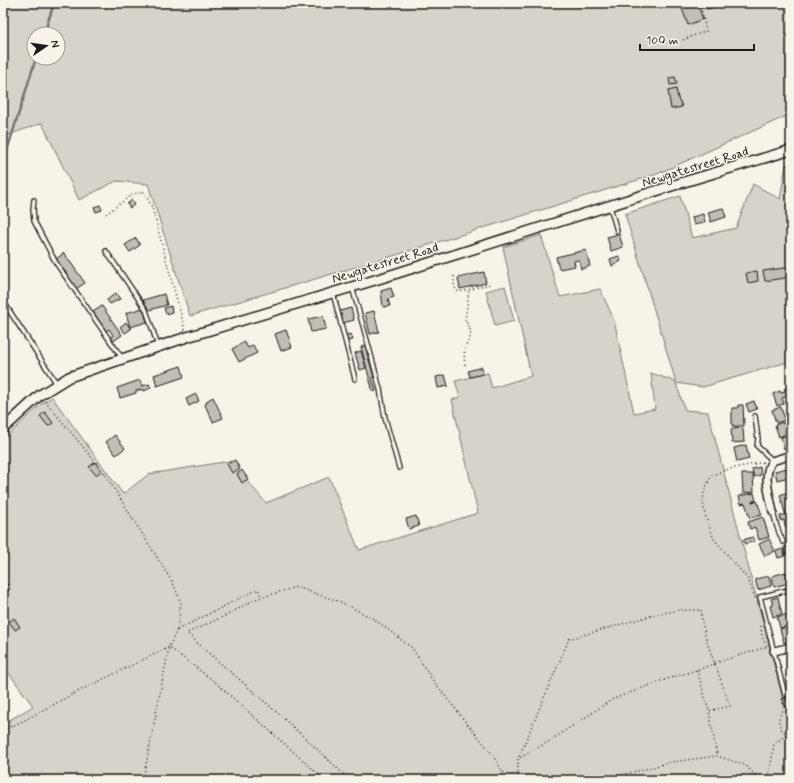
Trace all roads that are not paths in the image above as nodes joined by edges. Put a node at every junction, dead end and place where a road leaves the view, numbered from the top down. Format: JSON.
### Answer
{"nodes":[{"id":1,"x":791,"y":150,"type":"edge"},
{"id":2,"x":34,"y":200,"type":"dead end"},
{"id":3,"x":610,"y":206,"type":"junction"},
{"id":4,"x":617,"y":231,"type":"dead end"},
{"id":5,"x":106,"y":251,"type":"dead end"},
{"id":6,"x":352,"y":286,"type":"junction"},
{"id":7,"x":332,"y":292,"type":"junction"},
{"id":8,"x":3,"y":301,"type":"edge"},
{"id":9,"x":158,"y":346,"type":"junction"},
{"id":10,"x":122,"y":358,"type":"junction"},
{"id":11,"x":355,"y":379,"type":"dead end"},
{"id":12,"x":57,"y":384,"type":"junction"},
{"id":13,"x":755,"y":416,"type":"dead end"},
{"id":14,"x":3,"y":429,"type":"edge"},
{"id":15,"x":791,"y":455,"type":"edge"},
{"id":16,"x":772,"y":461,"type":"junction"},
{"id":17,"x":399,"y":468,"type":"dead end"},
{"id":18,"x":773,"y":512,"type":"joint"},
{"id":19,"x":783,"y":542,"type":"dead end"},
{"id":20,"x":784,"y":591,"type":"dead end"},
{"id":21,"x":791,"y":647,"type":"edge"},
{"id":22,"x":774,"y":651,"type":"junction"},
{"id":23,"x":785,"y":695,"type":"dead end"}],
"edges":[{"from":1,"to":3,"type":"street","name":"Newgatestreet Road"},
{"from":2,"to":10,"type":"lane"},
{"from":3,"to":4,"type":"lane"},
{"from":3,"to":6,"type":"street","name":"Newgatestreet Road"},
{"from":5,"to":9,"type":"lane"},
{"from":6,"to":7,"type":"street","name":"Newgatestreet Road"},
{"from":6,"to":17,"type":"lane"},
{"from":7,"to":9,"type":"street","name":"Newgatestreet Road"},
{"from":7,"to":11,"type":"lane"},
{"from":8,"to":12,"type":"lane"},
{"from":9,"to":10,"type":"street","name":"Newgatestreet Road"},
{"from":10,"to":12,"type":"street","name":"Newgatestreet Road"},
{"from":12,"to":14,"type":"street","name":"Newgatestreet Road"},
{"from":13,"to":16,"type":"lane"},
{"from":15,"to":16,"type":"street"},
{"from":16,"to":18,"type":"street"},
{"from":18,"to":19,"type":"lane"},
{"from":20,"to":22,"type":"lane"},
{"from":21,"to":22,"type":"street"},
{"from":22,"to":23,"type":"lane"}]}
